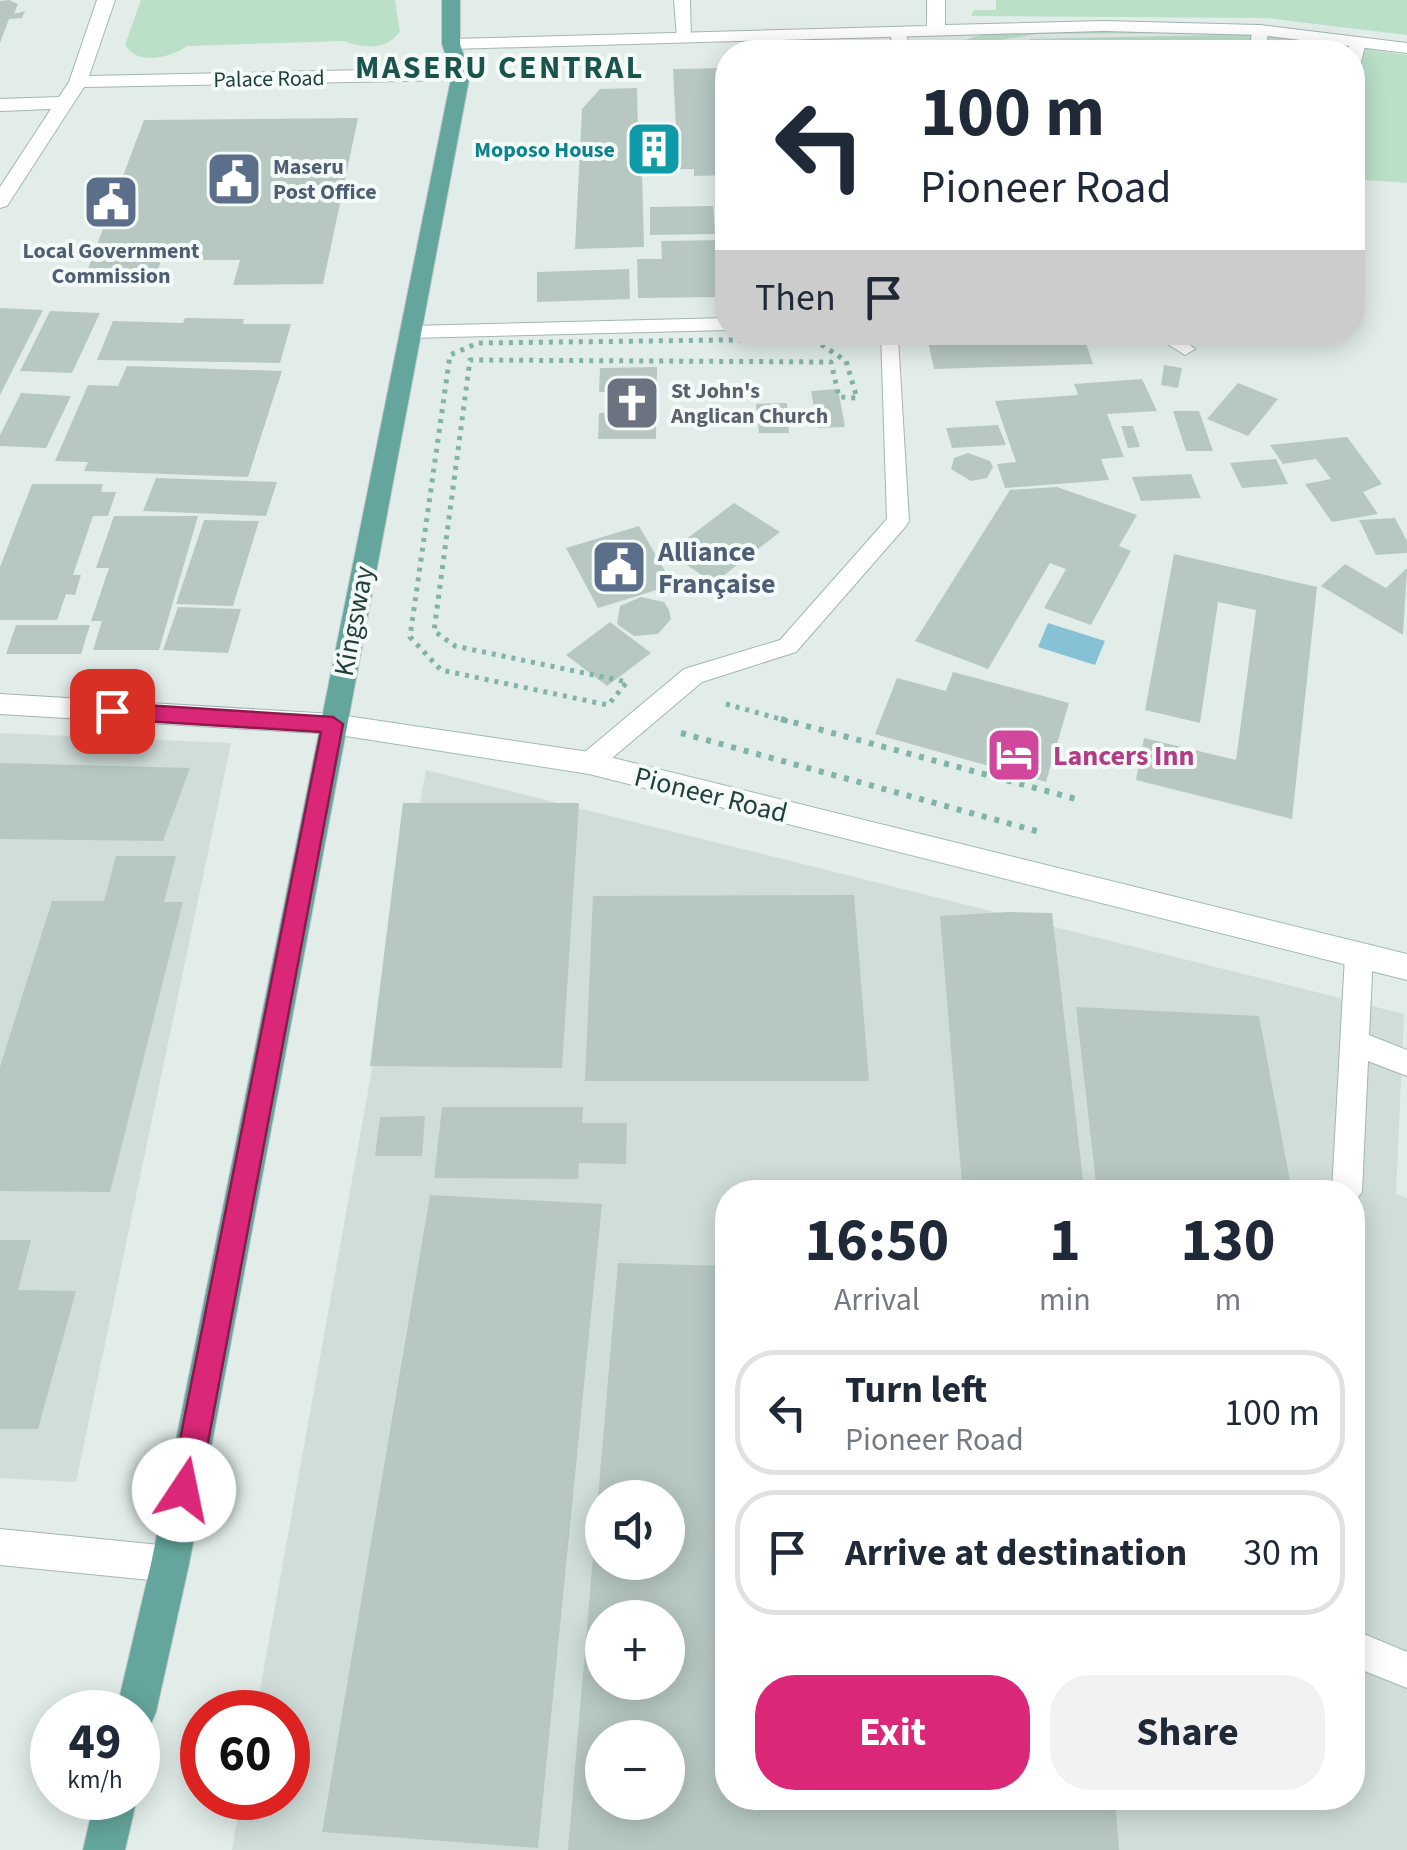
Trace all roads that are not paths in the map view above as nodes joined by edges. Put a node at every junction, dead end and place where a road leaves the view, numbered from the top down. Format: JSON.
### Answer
{"nodes":[{"id":1,"x":106,"y":0,"type":"edge"},
{"id":2,"x":452,"y":0,"type":"edge"},
{"id":3,"x":682,"y":0,"type":"edge"},
{"id":4,"x":936,"y":0,"type":"edge"},
{"id":5,"x":1260,"y":30,"type":"junction"},
{"id":6,"x":936,"y":31,"type":"junction"},
{"id":7,"x":897,"y":32,"type":"junction"},
{"id":8,"x":685,"y":38,"type":"junction"},
{"id":9,"x":900,"y":40,"type":"edge"},
{"id":10,"x":1259,"y":40,"type":"edge"},
{"id":11,"x":1342,"y":40,"type":"edge"},
{"id":12,"x":1365,"y":43,"type":"edge"},
{"id":13,"x":451,"y":44,"type":"junction"},
{"id":14,"x":1407,"y":48,"type":"edge"},
{"id":15,"x":460,"y":74,"type":"junction"},
{"id":16,"x":78,"y":82,"type":"junction"},
{"id":17,"x":61,"y":103,"type":"junction"},
{"id":18,"x":0,"y":106,"type":"edge"},
{"id":19,"x":0,"y":202,"type":"edge"},
{"id":20,"x":715,"y":324,"type":"edge"},
{"id":21,"x":409,"y":332,"type":"junction"},
{"id":22,"x":885,"y":345,"type":"edge"},
{"id":23,"x":1179,"y":345,"type":"edge"},
{"id":24,"x":1185,"y":349,"type":"dead end"},
{"id":25,"x":0,"y":704,"type":"edge"},
{"id":26,"x":333,"y":724,"type":"junction"},
{"id":27,"x":589,"y":763,"type":"junction"},
{"id":28,"x":1359,"y":956,"type":"junction"},
{"id":29,"x":1407,"y":967,"type":"edge"},
{"id":30,"x":1355,"y":1044,"type":"junction"},
{"id":31,"x":1407,"y":1063,"type":"edge"},
{"id":32,"x":1348,"y":1180,"type":"edge"},
{"id":33,"x":0,"y":1546,"type":"edge"},
{"id":34,"x":170,"y":1564,"type":"junction"},
{"id":35,"x":1365,"y":1652,"type":"edge"},
{"id":36,"x":1407,"y":1670,"type":"edge"},
{"id":37,"x":141,"y":1690,"type":"edge"},
{"id":38,"x":111,"y":1820,"type":"edge"},
{"id":39,"x":104,"y":1850,"type":"edge"}],
"edges":[{"from":1,"to":16,"type":"street"},
{"from":2,"to":13,"type":"main road","name":"Kingsway"},
{"from":3,"to":8,"type":"lane"},
{"from":4,"to":6,"type":"street"},
{"from":5,"to":6,"type":"street"},
{"from":5,"to":10,"type":"lane"},
{"from":5,"to":11,"type":"street"},
{"from":6,"to":7,"type":"street"},
{"from":7,"to":8,"type":"street"},
{"from":7,"to":9,"type":"lane"},
{"from":8,"to":13,"type":"street"},
{"from":12,"to":14,"type":"street"},
{"from":13,"to":15,"type":"main road","name":"Kingsway"},
{"from":15,"to":16,"type":"street","name":"Palace Road"},
{"from":15,"to":21,"type":"main road","name":"Kingsway"},
{"from":16,"to":17,"type":"street"},
{"from":17,"to":18,"type":"street"},
{"from":17,"to":19,"type":"street"},
{"from":20,"to":21,"type":"lane"},
{"from":21,"to":26,"type":"main road","name":"Kingsway"},
{"from":22,"to":27,"type":"lane"},
{"from":23,"to":24,"type":"lane"},
{"from":25,"to":26,"type":"street","name":"Pioneer Road"},
{"from":26,"to":27,"type":"street","name":"Pioneer Road"},
{"from":26,"to":34,"type":"main road","name":"Kingsway"},
{"from":27,"to":28,"type":"street","name":"Pioneer Road"},
{"from":28,"to":29,"type":"street","name":"Pioneer Road"},
{"from":28,"to":30,"type":"lane"},
{"from":30,"to":31,"type":"lane"},
{"from":30,"to":32,"type":"lane"},
{"from":33,"to":34,"type":"lane"},
{"from":34,"to":37,"type":"main road","name":"Kingsway"},
{"from":35,"to":36,"type":"lane"},
{"from":38,"to":39,"type":"main road"}]}
